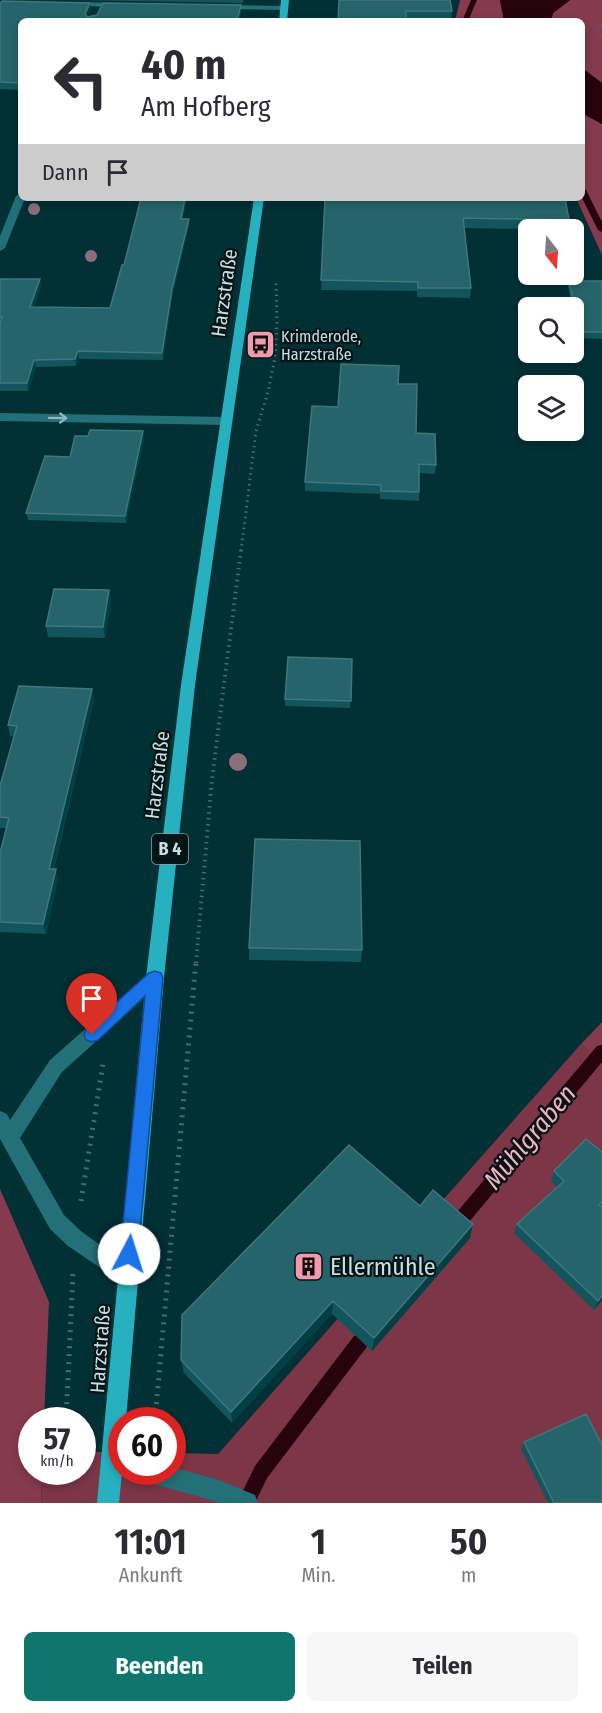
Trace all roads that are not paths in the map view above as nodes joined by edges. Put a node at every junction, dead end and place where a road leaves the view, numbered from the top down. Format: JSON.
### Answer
{"nodes":[{"id":1,"x":66,"y":4,"type":"edge"},
{"id":2,"x":99,"y":4,"type":"junction"},
{"id":3,"x":285,"y":4,"type":"edge"},
{"id":4,"x":133,"y":5,"type":"edge"},
{"id":5,"x":212,"y":6,"type":"edge"},
{"id":6,"x":95,"y":13,"type":"edge"},
{"id":7,"x":19,"y":201,"type":"edge"},
{"id":8,"x":259,"y":201,"type":"edge"},
{"id":9,"x":0,"y":248,"type":"edge"},
{"id":10,"x":0,"y":417,"type":"edge"},
{"id":11,"x":227,"y":421,"type":"junction"},
{"id":12,"x":155,"y":978,"type":"junction"},
{"id":13,"x":0,"y":1120,"type":"edge"},
{"id":14,"x":9,"y":1138,"type":"junction"},
{"id":15,"x":127,"y":1276,"type":"junction"},
{"id":16,"x":120,"y":1407,"type":"edge"},
{"id":17,"x":186,"y":1483,"type":"edge"},
{"id":18,"x":112,"y":1485,"type":"edge"},
{"id":19,"x":238,"y":1499,"type":"edge"},
{"id":20,"x":108,"y":1503,"type":"edge"}],
"edges":[{"from":1,"to":2,"type":"street"},
{"from":2,"to":4,"type":"street"},
{"from":2,"to":6,"type":"street"},
{"from":3,"to":5,"type":"street"},
{"from":7,"to":9,"type":"street"},
{"from":8,"to":11,"type":"main road","name":"Harzstraße","number":"B 4"},
{"from":10,"to":11,"type":"street","one_way":true},
{"from":11,"to":12,"type":"main road","name":"Harzstraße","number":"B 4"},
{"from":12,"to":14,"type":"street"},
{"from":12,"to":15,"type":"main road","name":"Harzstraße","number":"B 4"},
{"from":13,"to":14,"type":"street"},
{"from":14,"to":15,"type":"street"},
{"from":15,"to":16,"type":"main road","name":"Harzstraße","number":"B 4"},
{"from":17,"to":19,"type":"street"},
{"from":18,"to":20,"type":"main road","name":"Harzstraße","number":"B 4"}]}
